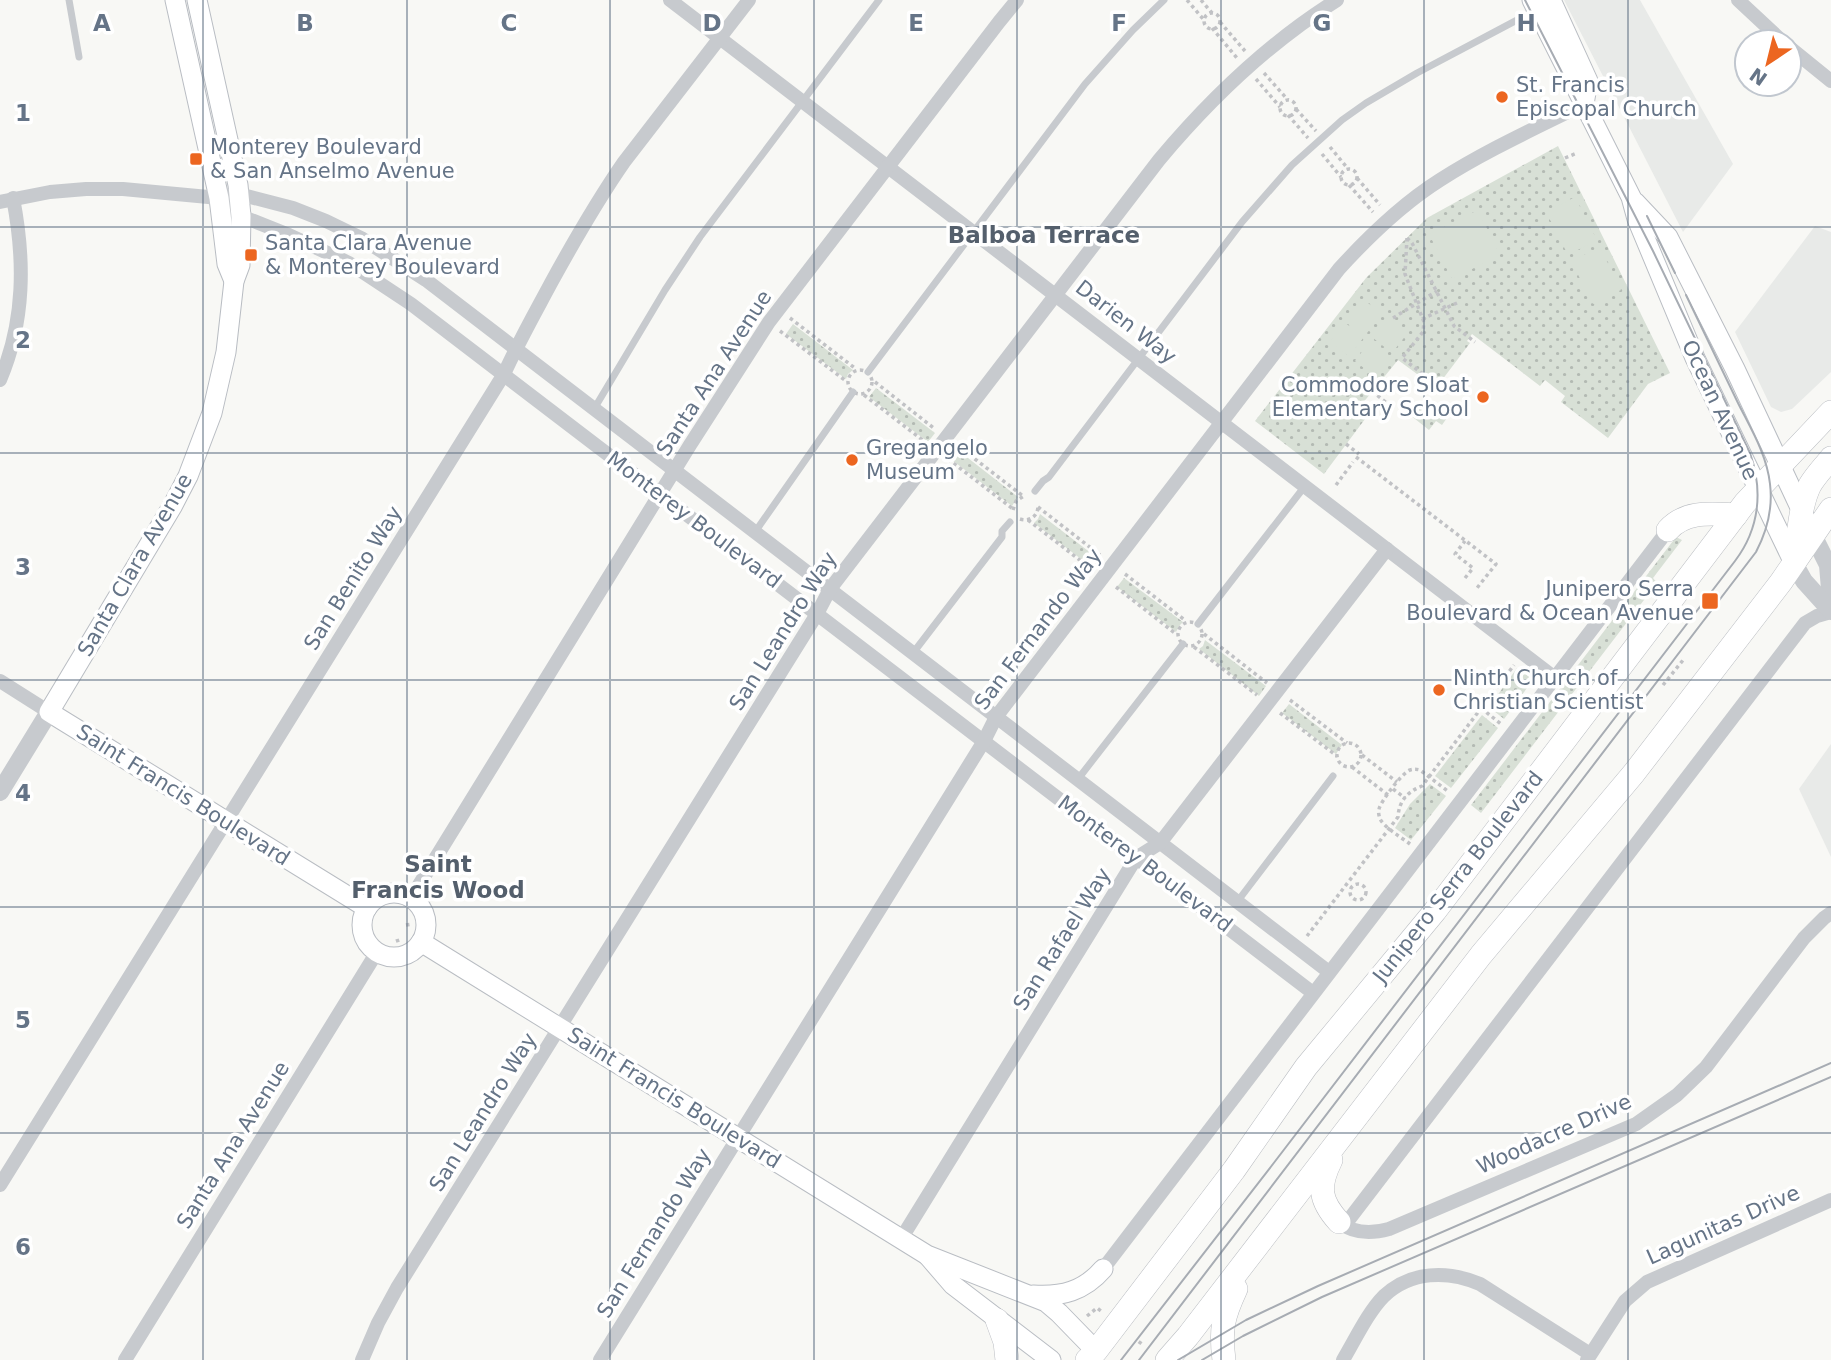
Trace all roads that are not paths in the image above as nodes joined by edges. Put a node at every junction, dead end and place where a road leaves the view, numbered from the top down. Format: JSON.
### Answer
{"nodes":[{"id":1,"x":69,"y":0,"type":"edge"},
{"id":2,"x":175,"y":0,"type":"edge"},
{"id":3,"x":197,"y":0,"type":"edge"},
{"id":4,"x":670,"y":0,"type":"edge"},
{"id":5,"x":749,"y":0,"type":"edge"},
{"id":6,"x":879,"y":0,"type":"edge"},
{"id":7,"x":1017,"y":0,"type":"edge"},
{"id":8,"x":1164,"y":0,"type":"edge"},
{"id":9,"x":1337,"y":0,"type":"edge"},
{"id":10,"x":1738,"y":0,"type":"edge"},
{"id":11,"x":1540,"y":3,"type":"edge"},
{"id":12,"x":1768,"y":28,"type":"edge"},
{"id":13,"x":721,"y":37,"type":"junction"},
{"id":14,"x":79,"y":57,"type":"dead end"},
{"id":15,"x":1803,"y":58,"type":"edge"},
{"id":16,"x":1831,"y":80,"type":"edge"},
{"id":17,"x":804,"y":101,"type":"junction"},
{"id":18,"x":1584,"y":104,"type":"junction"},
{"id":19,"x":888,"y":166,"type":"junction"},
{"id":20,"x":239,"y":194,"type":"junction"},
{"id":21,"x":1631,"y":197,"type":"junction"},
{"id":22,"x":219,"y":198,"type":"junction"},
{"id":23,"x":7,"y":200,"type":"edge"},
{"id":24,"x":241,"y":216,"type":"junction"},
{"id":25,"x":974,"y":232,"type":"junction"},
{"id":26,"x":234,"y":281,"type":"junction"},
{"id":27,"x":1057,"y":295,"type":"junction"},
{"id":28,"x":516,"y":348,"type":"junction"},
{"id":29,"x":1139,"y":358,"type":"junction"},
{"id":30,"x":868,"y":372,"type":"dead end"},
{"id":31,"x":504,"y":374,"type":"junction"},
{"id":32,"x":0,"y":380,"type":"edge"},
{"id":33,"x":853,"y":392,"type":"dead end"},
{"id":34,"x":594,"y":409,"type":"junction"},
{"id":35,"x":1831,"y":412,"type":"edge"},
{"id":36,"x":1222,"y":422,"type":"junction"},
{"id":37,"x":1831,"y":458,"type":"edge"},
{"id":38,"x":1781,"y":464,"type":"junction"},
{"id":39,"x":675,"y":471,"type":"junction"},
{"id":40,"x":1305,"y":485,"type":"junction"},
{"id":41,"x":1758,"y":489,"type":"junction"},
{"id":42,"x":1032,"y":493,"type":"road end"},
{"id":43,"x":661,"y":494,"type":"junction"},
{"id":44,"x":1831,"y":509,"type":"edge"},
{"id":45,"x":1802,"y":512,"type":"junction"},
{"id":46,"x":1736,"y":515,"type":"junction"},
{"id":47,"x":1010,"y":522,"type":"dead end"},
{"id":48,"x":1668,"y":530,"type":"joint"},
{"id":49,"x":755,"y":532,"type":"junction"},
{"id":50,"x":1813,"y":535,"type":"junction"},
{"id":51,"x":1387,"y":549,"type":"junction"},
{"id":52,"x":1794,"y":563,"type":"junction"},
{"id":53,"x":830,"y":589,"type":"junction"},
{"id":54,"x":1831,"y":601,"type":"edge"},
{"id":55,"x":1831,"y":611,"type":"edge"},
{"id":56,"x":817,"y":614,"type":"junction"},
{"id":57,"x":1198,"y":624,"type":"dead end"},
{"id":58,"x":1183,"y":644,"type":"dead end"},
{"id":59,"x":913,"y":653,"type":"junction"},
{"id":60,"x":1555,"y":678,"type":"junction"},
{"id":61,"x":0,"y":681,"type":"edge"},
{"id":62,"x":49,"y":712,"type":"junction"},
{"id":63,"x":996,"y":717,"type":"junction"},
{"id":64,"x":984,"y":741,"type":"junction"},
{"id":65,"x":1333,"y":776,"type":"dead end"},
{"id":66,"x":1078,"y":780,"type":"junction"},
{"id":67,"x":0,"y":792,"type":"edge"},
{"id":68,"x":226,"y":821,"type":"junction"},
{"id":69,"x":1160,"y":843,"type":"junction"},
{"id":70,"x":1136,"y":858,"type":"junction"},
{"id":71,"x":411,"y":898,"type":"junction"},
{"id":72,"x":1237,"y":902,"type":"junction"},
{"id":73,"x":367,"y":908,"type":"junction"},
{"id":74,"x":1831,"y":913,"type":"edge"},
{"id":75,"x":416,"y":933,"type":"junction"},
{"id":76,"x":377,"y":952,"type":"junction"},
{"id":77,"x":1329,"y":972,"type":"junction"},
{"id":78,"x":1313,"y":993,"type":"junction"},
{"id":79,"x":560,"y":1028,"type":"junction"},
{"id":80,"x":1343,"y":1135,"type":"junction"},
{"id":81,"x":738,"y":1138,"type":"junction"},
{"id":82,"x":0,"y":1185,"type":"edge"},
{"id":83,"x":1831,"y":1200,"type":"edge"},
{"id":84,"x":1342,"y":1224,"type":"junction"},
{"id":85,"x":901,"y":1239,"type":"junction"},
{"id":86,"x":1253,"y":1253,"type":"junction"},
{"id":87,"x":927,"y":1255,"type":"junction"},
{"id":88,"x":1103,"y":1269,"type":"joint"},
{"id":89,"x":1008,"y":1286,"type":"junction"},
{"id":90,"x":1029,"y":1294,"type":"junction"},
{"id":91,"x":992,"y":1316,"type":"junction"},
{"id":92,"x":1097,"y":1357,"type":"edge"},
{"id":93,"x":1588,"y":1357,"type":"edge"},
{"id":94,"x":125,"y":1360,"type":"edge"},
{"id":95,"x":362,"y":1360,"type":"edge"},
{"id":96,"x":600,"y":1360,"type":"edge"},
{"id":97,"x":1007,"y":1360,"type":"edge"},
{"id":98,"x":1051,"y":1360,"type":"edge"},
{"id":99,"x":1167,"y":1360,"type":"edge"},
{"id":100,"x":1224,"y":1360,"type":"edge"},
{"id":101,"x":1343,"y":1360,"type":"edge"}],
"edges":[{"from":1,"to":14,"type":"lane"},
{"from":2,"to":22,"type":"main road"},
{"from":3,"to":20,"type":"main road"},
{"from":4,"to":13,"type":"street","name":"Darien Way"},
{"from":5,"to":13,"type":"street","name":"San Benito Way"},
{"from":6,"to":17,"type":"lane"},
{"from":7,"to":19,"type":"street","name":"Santa Ana Avenue"},
{"from":8,"to":25,"type":"lane"},
{"from":9,"to":27,"type":"street","name":"San Leandro Way"},
{"from":10,"to":12,"type":"street"},
{"from":11,"to":18,"type":"main road","name":"Ocean Avenue"},
{"from":11,"to":29,"type":"lane"},
{"from":13,"to":17,"type":"street","name":"Darien Way"},
{"from":13,"to":28,"type":"street","name":"San Benito Way"},
{"from":15,"to":16,"type":"street"},
{"from":17,"to":19,"type":"street","name":"Darien Way"},
{"from":17,"to":34,"type":"lane"},
{"from":18,"to":21,"type":"main road","name":"Ocean Avenue"},
{"from":18,"to":36,"type":"street","name":"San Fernando Way"},
{"from":19,"to":25,"type":"street","name":"Darien Way"},
{"from":19,"to":39,"type":"street","name":"Santa Ana Avenue"},
{"from":20,"to":22,"type":"street"},
{"from":20,"to":24,"type":"main road","name":"Santa Clara Avenue"},
{"from":20,"to":28,"type":"street","name":"Monterey Boulevard"},
{"from":21,"to":38,"type":"main road","name":"Ocean Avenue"},
{"from":21,"to":41,"type":"main road","name":"Ocean Avenue"},
{"from":22,"to":23,"type":"street"},
{"from":22,"to":24,"type":"street","name":"Monterey Boulevard"},
{"from":22,"to":26,"type":"main road","name":"Santa Clara Avenue"},
{"from":23,"to":32,"type":"street"},
{"from":24,"to":26,"type":"main road","name":"Santa Clara Avenue"},
{"from":24,"to":31,"type":"street","name":"Monterey Boulevard"},
{"from":25,"to":27,"type":"street","name":"Darien Way"},
{"from":25,"to":30,"type":"lane"},
{"from":26,"to":62,"type":"main road","name":"Santa Clara Avenue"},
{"from":27,"to":29,"type":"street","name":"Darien Way"},
{"from":27,"to":53,"type":"street","name":"San Leandro Way"},
{"from":28,"to":31,"type":"street","name":"San Benito Way"},
{"from":28,"to":34,"type":"street","name":"Monterey Boulevard"},
{"from":29,"to":36,"type":"street","name":"Darien Way"},
{"from":29,"to":42,"type":"lane"},
{"from":31,"to":43,"type":"street","name":"Monterey Boulevard"},
{"from":31,"to":68,"type":"street","name":"San Benito Way"},
{"from":33,"to":49,"type":"lane"},
{"from":34,"to":39,"type":"street","name":"Monterey Boulevard"},
{"from":35,"to":38,"type":"main road","name":"Junipero Serra Boulevard"},
{"from":36,"to":40,"type":"street","name":"Darien Way"},
{"from":36,"to":63,"type":"street","name":"San Fernando Way"},
{"from":37,"to":45,"type":"main road"},
{"from":38,"to":41,"type":"main road","name":"Junipero Serra Boulevard"},
{"from":38,"to":45,"type":"main road","name":"Ocean Avenue"},
{"from":39,"to":43,"type":"street","name":"Santa Ana Avenue"},
{"from":39,"to":49,"type":"street","name":"Monterey Boulevard"},
{"from":40,"to":51,"type":"street","name":"Darien Way"},
{"from":40,"to":57,"type":"lane"},
{"from":41,"to":46,"type":"main road","name":"Junipero Serra Boulevard"},
{"from":41,"to":52,"type":"main road","name":"Ocean Avenue"},
{"from":43,"to":56,"type":"street","name":"Monterey Boulevard"},
{"from":43,"to":71,"type":"street","name":"Santa Ana Avenue"},
{"from":44,"to":50,"type":"main road"},
{"from":45,"to":50,"type":"main road","name":"Ocean Avenue"},
{"from":45,"to":52,"type":"main road"},
{"from":46,"to":48,"type":"main road"},
{"from":46,"to":92,"type":"main road","name":"Junipero Serra Boulevard"},
{"from":47,"to":59,"type":"lane"},
{"from":48,"to":60,"type":"street","name":"Junipero Serra Boulevard"},
{"from":49,"to":53,"type":"street","name":"Monterey Boulevard"},
{"from":50,"to":52,"type":"main road"},
{"from":50,"to":54,"type":"street","name":"Ocean Avenue"},
{"from":51,"to":60,"type":"street","name":"Darien Way"},
{"from":51,"to":69,"type":"street","name":"San Rafael Way"},
{"from":52,"to":55,"type":"street","name":"Ocean Avenue"},
{"from":52,"to":80,"type":"main road"},
{"from":53,"to":56,"type":"street","name":"San Leandro Way"},
{"from":53,"to":59,"type":"street","name":"Monterey Boulevard"},
{"from":55,"to":84,"type":"street"},
{"from":56,"to":64,"type":"street","name":"Monterey Boulevard"},
{"from":56,"to":79,"type":"street","name":"San Leandro Way"},
{"from":58,"to":66,"type":"lane"},
{"from":59,"to":63,"type":"street","name":"Monterey Boulevard"},
{"from":60,"to":77,"type":"street","name":"Junipero Serra Boulevard"},
{"from":61,"to":62,"type":"street","name":"Saint Francis Boulevard"},
{"from":62,"to":67,"type":"street","name":"Santa Clara Avenue"},
{"from":62,"to":68,"type":"main road","name":"Saint Francis Boulevard"},
{"from":63,"to":64,"type":"street","name":"San Fernando Way"},
{"from":63,"to":66,"type":"street","name":"Monterey Boulevard"},
{"from":64,"to":70,"type":"street","name":"Monterey Boulevard"},
{"from":64,"to":81,"type":"street","name":"San Fernando Way"},
{"from":65,"to":72,"type":"lane"},
{"from":66,"to":69,"type":"street","name":"Monterey Boulevard"},
{"from":68,"to":73,"type":"main road","name":"Saint Francis Boulevard"},
{"from":68,"to":82,"type":"street","name":"San Benito Way"},
{"from":69,"to":70,"type":"street","name":"San Rafael Way"},
{"from":69,"to":72,"type":"street","name":"Monterey Boulevard"},
{"from":70,"to":78,"type":"street","name":"Monterey Boulevard"},
{"from":70,"to":85,"type":"street","name":"San Rafael Way"},
{"from":71,"to":73,"type":"main road"},
{"from":71,"to":75,"type":"main road"},
{"from":72,"to":77,"type":"street","name":"Monterey Boulevard"},
{"from":73,"to":76,"type":"main road"},
{"from":74,"to":84,"type":"street","name":"Woodacre Drive"},
{"from":75,"to":76,"type":"main road"},
{"from":75,"to":79,"type":"main road","name":"Saint Francis Boulevard"},
{"from":76,"to":94,"type":"street","name":"Santa Ana Avenue"},
{"from":77,"to":78,"type":"street","name":"Junipero Serra Boulevard"},
{"from":78,"to":88,"type":"street","name":"Junipero Serra Boulevard"},
{"from":79,"to":81,"type":"main road","name":"Saint Francis Boulevard"},
{"from":79,"to":95,"type":"street","name":"San Leandro Way"},
{"from":80,"to":84,"type":"main road"},
{"from":80,"to":86,"type":"main road"},
{"from":81,"to":85,"type":"main road","name":"Saint Francis Boulevard"},
{"from":81,"to":96,"type":"street","name":"San Fernando Way"},
{"from":83,"to":93,"type":"street","name":"Lagunitas Drive"},
{"from":85,"to":87,"type":"main road","name":"Saint Francis Boulevard"},
{"from":86,"to":99,"type":"main road"},
{"from":86,"to":100,"type":"main road"},
{"from":87,"to":89,"type":"main road","name":"Saint Francis Boulevard"},
{"from":87,"to":91,"type":"main road","name":"Saint Francis Boulevard"},
{"from":88,"to":90,"type":"main road"},
{"from":89,"to":90,"type":"main road","name":"Saint Francis Boulevard"},
{"from":89,"to":91,"type":"main road"},
{"from":90,"to":92,"type":"main road","name":"Saint Francis Boulevard"},
{"from":91,"to":97,"type":"main road"},
{"from":91,"to":98,"type":"main road","name":"Saint Francis Boulevard"},
{"from":93,"to":101,"type":"street"}]}
